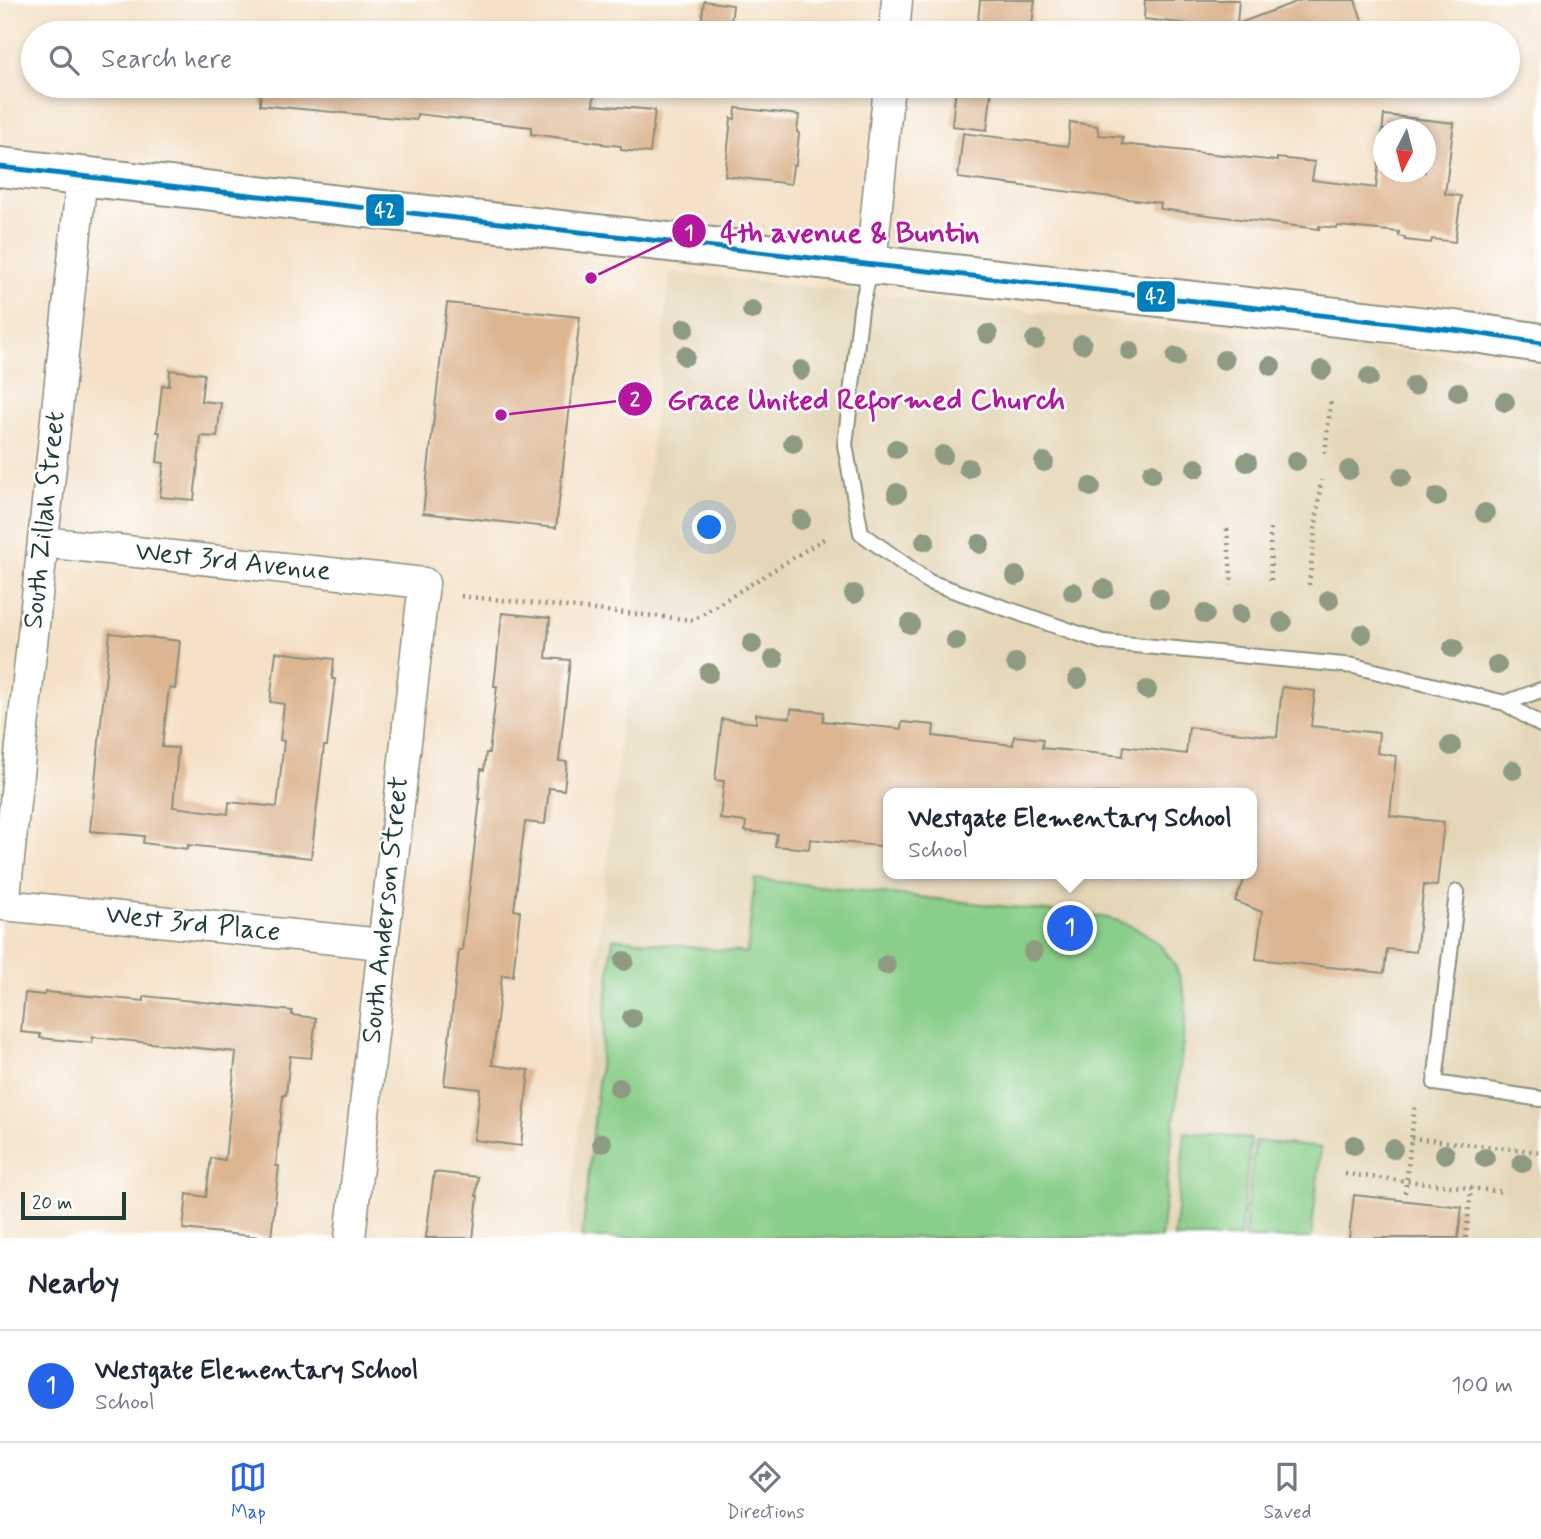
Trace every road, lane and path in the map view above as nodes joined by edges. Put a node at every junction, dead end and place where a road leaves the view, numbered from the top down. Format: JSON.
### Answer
{"nodes":[{"id":1,"x":897,"y":0,"type":"edge"},
{"id":2,"x":895,"y":21,"type":"edge"},
{"id":3,"x":888,"y":98,"type":"edge"},
{"id":4,"x":0,"y":167,"type":"edge"},
{"id":5,"x":82,"y":176,"type":"junction"},
{"id":6,"x":871,"y":265,"type":"junction"},
{"id":7,"x":1541,"y":343,"type":"edge"},
{"id":8,"x":1331,"y":400,"type":"dead end"},
{"id":9,"x":1325,"y":453,"type":"dead end"},
{"id":10,"x":1321,"y":480,"type":"dead end"},
{"id":11,"x":1227,"y":529,"type":"dead end"},
{"id":12,"x":1270,"y":529,"type":"dead end"},
{"id":13,"x":827,"y":537,"type":"dead end"},
{"id":14,"x":43,"y":542,"type":"junction"},
{"id":15,"x":424,"y":583,"type":"joint"},
{"id":16,"x":1271,"y":584,"type":"dead end"},
{"id":17,"x":1232,"y":585,"type":"dead end"},
{"id":18,"x":1309,"y":585,"type":"dead end"},
{"id":19,"x":461,"y":596,"type":"dead end"},
{"id":20,"x":1541,"y":691,"type":"edge"},
{"id":21,"x":1505,"y":703,"type":"junction"},
{"id":22,"x":1541,"y":725,"type":"edge"},
{"id":23,"x":1457,"y":892,"type":"dead end"},
{"id":24,"x":4,"y":905,"type":"joint"},
{"id":25,"x":382,"y":944,"type":"junction"},
{"id":26,"x":1541,"y":1099,"type":"edge"},
{"id":27,"x":1415,"y":1105,"type":"dead end"},
{"id":28,"x":1412,"y":1138,"type":"junction"},
{"id":29,"x":1541,"y":1152,"type":"edge"},
{"id":30,"x":1345,"y":1174,"type":"dead end"},
{"id":31,"x":1406,"y":1181,"type":"junction"},
{"id":32,"x":1471,"y":1188,"type":"junction"},
{"id":33,"x":1505,"y":1192,"type":"dead end"},
{"id":34,"x":1405,"y":1193,"type":"dead end"},
{"id":35,"x":350,"y":1238,"type":"edge"},
{"id":36,"x":1466,"y":1238,"type":"edge"}],
"edges":[{"from":1,"to":2,"type":"street"},
{"from":3,"to":6,"type":"street"},
{"from":4,"to":5,"type":"street"},
{"from":5,"to":6,"type":"street"},
{"from":5,"to":14,"type":"street","name":"South Zillah Street"},
{"from":6,"to":7,"type":"street"},
{"from":6,"to":21,"type":"lane"},
{"from":8,"to":9,"type":"path"},
{"from":10,"to":18,"type":"path"},
{"from":11,"to":17,"type":"path"},
{"from":12,"to":16,"type":"path"},
{"from":13,"to":19,"type":"path"},
{"from":14,"to":15,"type":"street","name":"West 3rd Avenue"},
{"from":14,"to":24,"type":"street","name":"South Zillah Street"},
{"from":15,"to":25,"type":"street","name":"South Anderson Street"},
{"from":20,"to":21,"type":"lane"},
{"from":21,"to":22,"type":"lane"},
{"from":23,"to":26,"type":"lane"},
{"from":24,"to":25,"type":"street","name":"West 3rd Place"},
{"from":25,"to":35,"type":"street","name":"South Anderson Street"},
{"from":27,"to":28,"type":"path"},
{"from":28,"to":29,"type":"path"},
{"from":28,"to":31,"type":"path"},
{"from":30,"to":31,"type":"path"},
{"from":31,"to":32,"type":"path"},
{"from":31,"to":34,"type":"path"},
{"from":32,"to":33,"type":"path"},
{"from":32,"to":36,"type":"path"}]}
